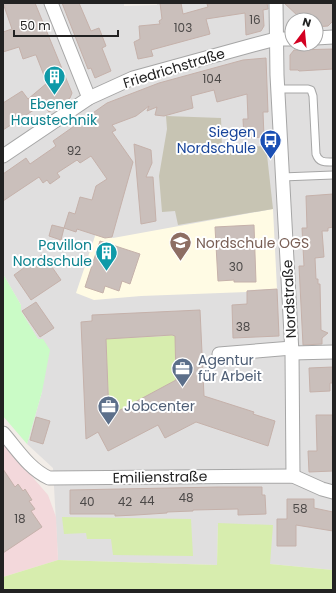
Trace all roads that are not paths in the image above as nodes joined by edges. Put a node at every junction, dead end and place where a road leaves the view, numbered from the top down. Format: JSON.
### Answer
{"nodes":[{"id":1,"x":51,"y":3,"type":"edge"},
{"id":2,"x":276,"y":3,"type":"edge"},
{"id":3,"x":284,"y":38,"type":"edge"},
{"id":4,"x":276,"y":39,"type":"junction"},
{"id":5,"x":278,"y":89,"type":"junction"},
{"id":6,"x":89,"y":98,"type":"junction"},
{"id":7,"x":3,"y":156,"type":"edge"},
{"id":8,"x":333,"y":162,"type":"edge"},
{"id":9,"x":333,"y":175,"type":"edge"},
{"id":10,"x":282,"y":177,"type":"junction"},
{"id":11,"x":292,"y":351,"type":"junction"},
{"id":12,"x":333,"y":352,"type":"edge"},
{"id":13,"x":219,"y":354,"type":"dead end"},
{"id":14,"x":3,"y":433,"type":"edge"},
{"id":15,"x":293,"y":476,"type":"junction"},
{"id":16,"x":333,"y":492,"type":"edge"}],
"edges":[{"from":1,"to":6,"type":"street"},
{"from":2,"to":4,"type":"street","name":"Nordstraße"},
{"from":3,"to":4,"type":"street","name":"Friedrichstraße"},
{"from":4,"to":5,"type":"street","name":"Nordstraße"},
{"from":4,"to":6,"type":"street","name":"Friedrichstraße"},
{"from":5,"to":8,"type":"lane"},
{"from":5,"to":10,"type":"street","name":"Nordstraße"},
{"from":6,"to":7,"type":"street","name":"Friedrichstraße"},
{"from":9,"to":10,"type":"lane"},
{"from":10,"to":11,"type":"street","name":"Nordstraße"},
{"from":11,"to":12,"type":"street"},
{"from":11,"to":13,"type":"street"},
{"from":11,"to":15,"type":"street","name":"Nordstraße"},
{"from":14,"to":15,"type":"street","name":"Emilienstraße"},
{"from":15,"to":16,"type":"street","name":"Emilienstraße"}]}
